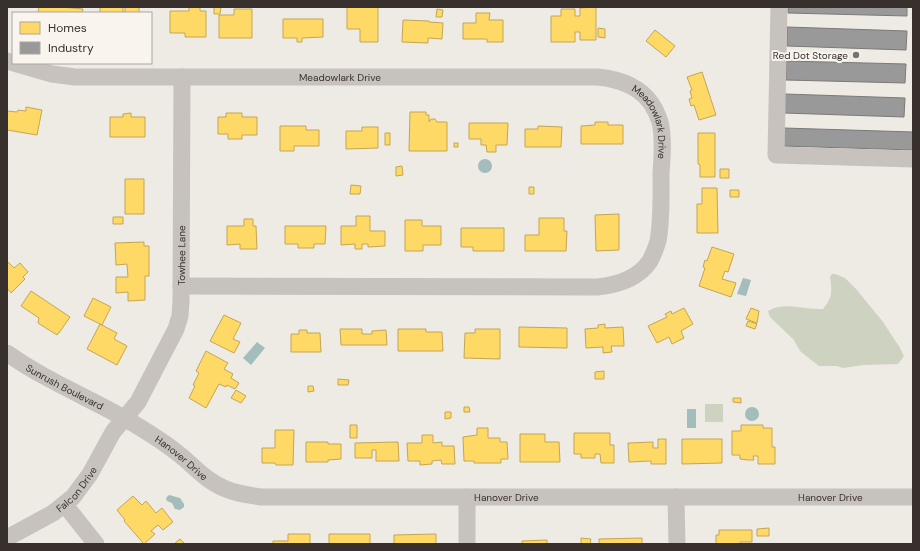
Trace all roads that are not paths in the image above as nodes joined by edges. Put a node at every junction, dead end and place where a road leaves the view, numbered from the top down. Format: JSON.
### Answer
{"nodes":[{"id":1,"x":779,"y":7,"type":"edge"},
{"id":2,"x":17,"y":64,"type":"edge"},
{"id":3,"x":182,"y":77,"type":"junction"},
{"id":4,"x":913,"y":159,"type":"edge"},
{"id":5,"x":181,"y":286,"type":"junction"},
{"id":6,"x":7,"y":353,"type":"edge"},
{"id":7,"x":124,"y":418,"type":"junction"},
{"id":8,"x":467,"y":497,"type":"junction"},
{"id":9,"x":676,"y":497,"type":"junction"},
{"id":10,"x":913,"y":497,"type":"edge"},
{"id":11,"x":65,"y":505,"type":"junction"},
{"id":12,"x":7,"y":538,"type":"edge"},
{"id":13,"x":96,"y":544,"type":"edge"},
{"id":14,"x":467,"y":544,"type":"edge"},
{"id":15,"x":676,"y":544,"type":"edge"}],
"edges":[{"from":1,"to":4,"type":"street"},
{"from":2,"to":3,"type":"street","name":"Meadowlark Drive"},
{"from":3,"to":5,"type":"street","name":"Towhee Lane"},
{"from":3,"to":5,"type":"street","name":"Meadowlark Drive"},
{"from":5,"to":7,"type":"street","name":"Towhee Lane"},
{"from":6,"to":7,"type":"street","name":"Sunrush Boulevard"},
{"from":7,"to":8,"type":"street","name":"Hanover Drive"},
{"from":7,"to":11,"type":"street","name":"Falcon Drive"},
{"from":8,"to":9,"type":"street","name":"Hanover Drive"},
{"from":8,"to":14,"type":"street"},
{"from":9,"to":10,"type":"street","name":"Hanover Drive"},
{"from":9,"to":15,"type":"street"},
{"from":11,"to":12,"type":"street","name":"Falcon Drive"},
{"from":11,"to":13,"type":"street"}]}
